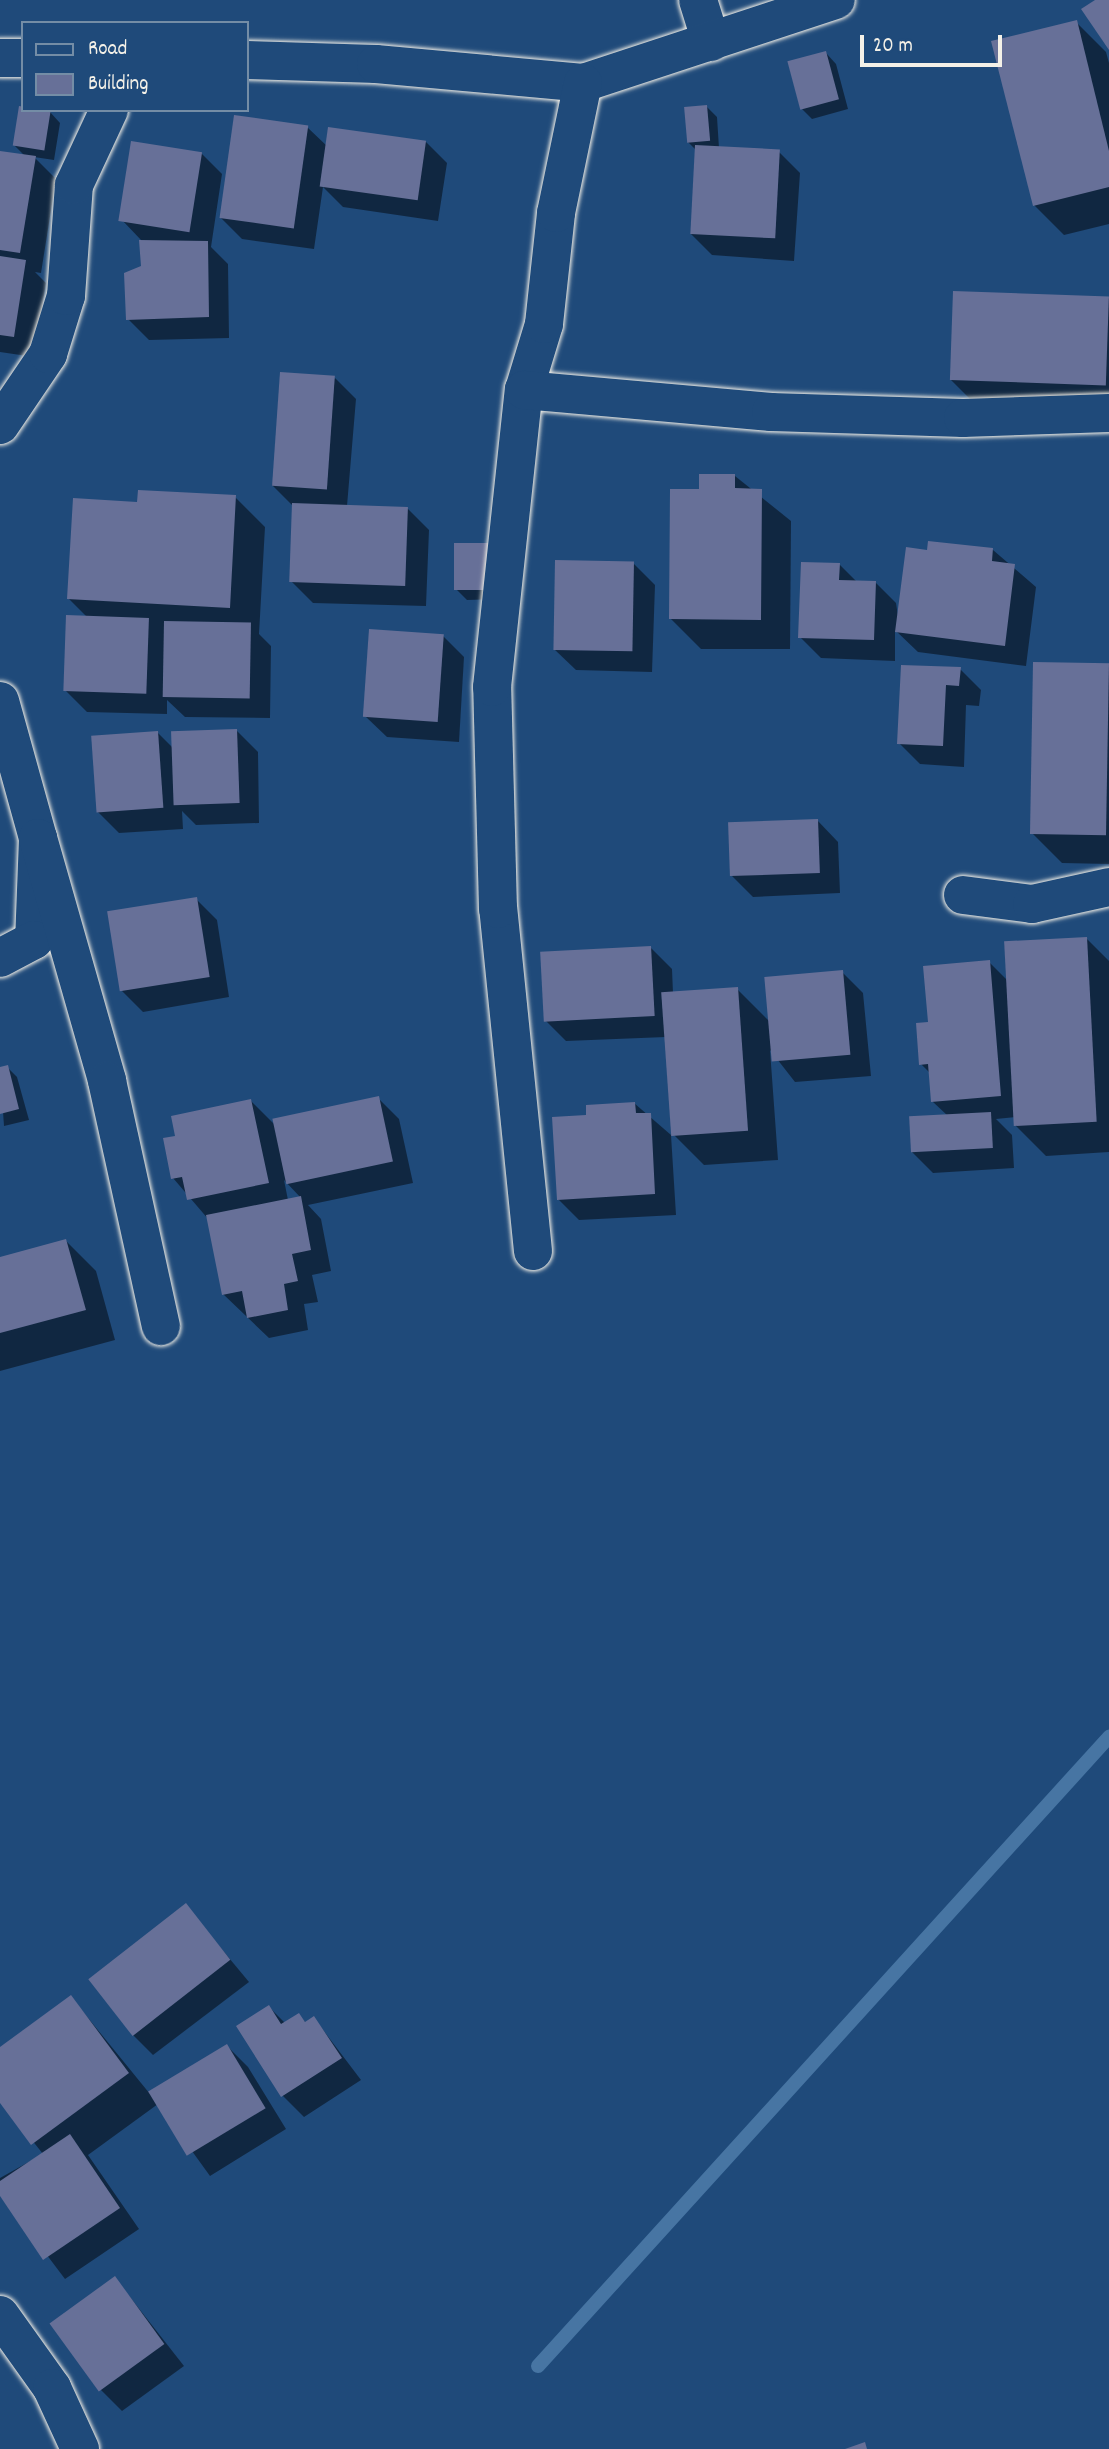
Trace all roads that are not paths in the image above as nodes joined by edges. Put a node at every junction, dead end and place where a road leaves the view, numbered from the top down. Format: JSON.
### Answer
{"nodes":[{"id":1,"x":698,"y":0,"type":"edge"},
{"id":2,"x":836,"y":0,"type":"edge"},
{"id":3,"x":711,"y":42,"type":"junction"},
{"id":4,"x":0,"y":58,"type":"edge"},
{"id":5,"x":21,"y":58,"type":"edge"},
{"id":6,"x":248,"y":60,"type":"edge"},
{"id":7,"x":583,"y":83,"type":"junction"},
{"id":8,"x":105,"y":112,"type":"edge"},
{"id":9,"x":524,"y":390,"type":"junction"},
{"id":10,"x":1109,"y":413,"type":"edge"},
{"id":11,"x":0,"y":425,"type":"edge"},
{"id":12,"x":0,"y":702,"type":"edge"},
{"id":13,"x":38,"y":838,"type":"junction"},
{"id":14,"x":1109,"y":887,"type":"edge"},
{"id":15,"x":963,"y":895,"type":"dead end"},
{"id":16,"x":0,"y":958,"type":"edge"},
{"id":17,"x":533,"y":1251,"type":"dead end"},
{"id":18,"x":160,"y":1326,"type":"dead end"},
{"id":19,"x":1,"y":2320,"type":"edge"},
{"id":20,"x":80,"y":2449,"type":"edge"}],
"edges":[{"from":1,"to":3,"type":"street"},
{"from":2,"to":3,"type":"street"},
{"from":3,"to":7,"type":"street"},
{"from":4,"to":5,"type":"street"},
{"from":6,"to":7,"type":"street"},
{"from":7,"to":9,"type":"street"},
{"from":8,"to":11,"type":"street"},
{"from":9,"to":10,"type":"street"},
{"from":9,"to":17,"type":"street"},
{"from":12,"to":13,"type":"street"},
{"from":13,"to":16,"type":"street"},
{"from":13,"to":18,"type":"street"},
{"from":14,"to":15,"type":"street"},
{"from":19,"to":20,"type":"street"}]}
